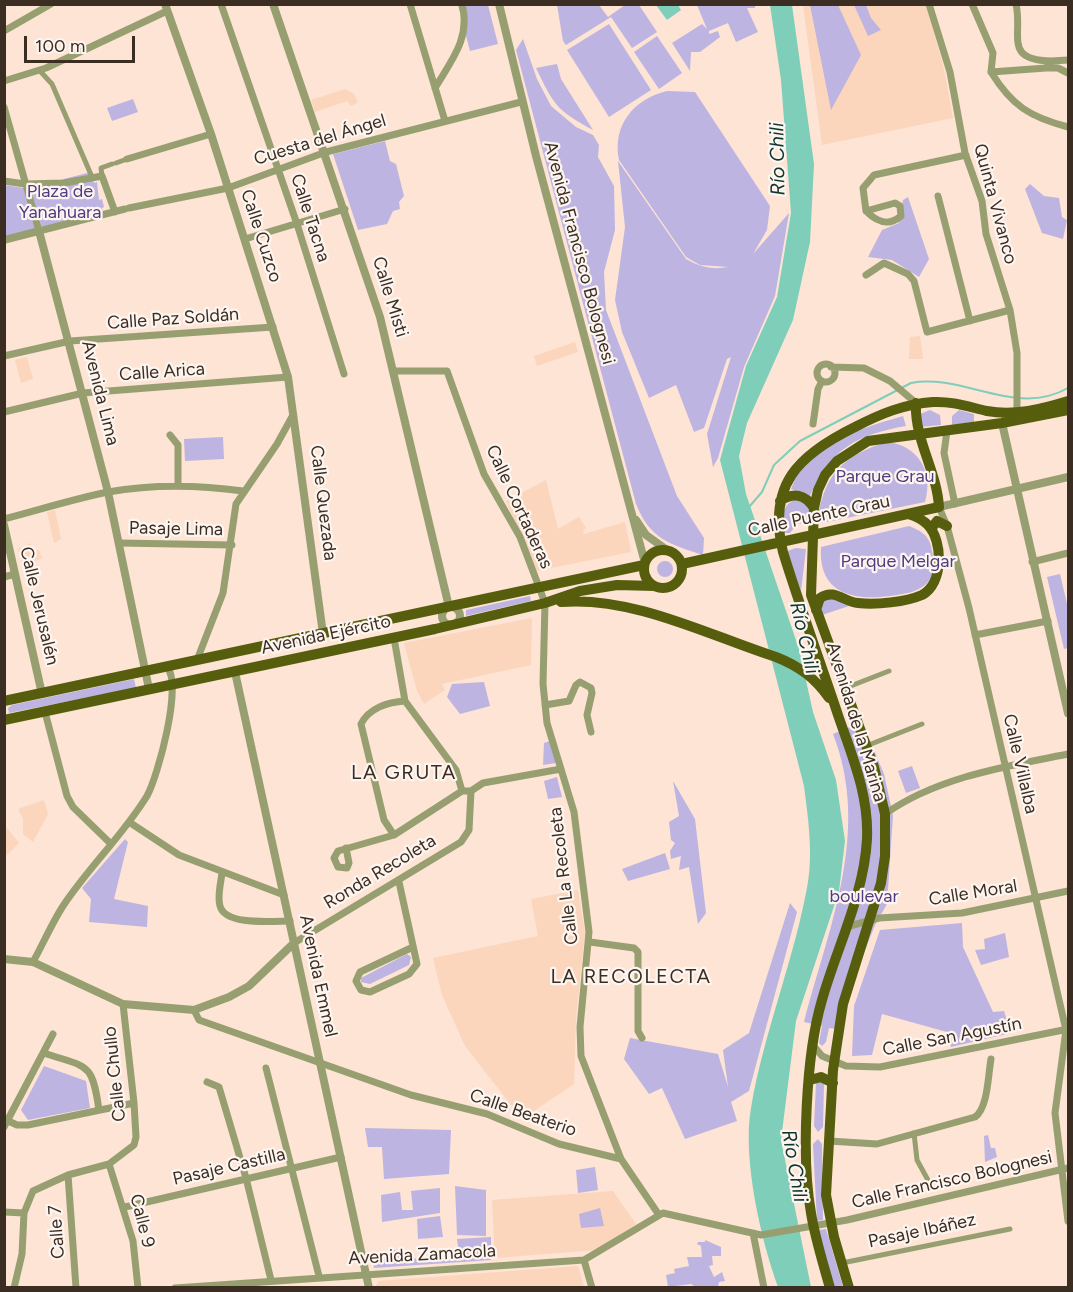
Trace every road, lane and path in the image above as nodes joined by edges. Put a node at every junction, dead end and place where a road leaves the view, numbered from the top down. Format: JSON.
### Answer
{"nodes":[{"id":1,"x":51,"y":4,"type":"edge"},
{"id":2,"x":221,"y":4,"type":"edge"},
{"id":3,"x":273,"y":4,"type":"edge"},
{"id":4,"x":410,"y":4,"type":"edge"},
{"id":5,"x":462,"y":4,"type":"edge"},
{"id":6,"x":499,"y":4,"type":"edge"},
{"id":7,"x":929,"y":4,"type":"edge"},
{"id":8,"x":972,"y":4,"type":"edge"},
{"id":9,"x":1016,"y":4,"type":"edge"},
{"id":10,"x":166,"y":8,"type":"edge"},
{"id":11,"x":4,"y":31,"type":"edge"},
{"id":12,"x":1068,"y":60,"type":"edge"},
{"id":13,"x":1048,"y":64,"type":"junction"},
{"id":14,"x":40,"y":71,"type":"junction"},
{"id":15,"x":991,"y":72,"type":"junction"},
{"id":16,"x":1068,"y":73,"type":"edge"},
{"id":17,"x":4,"y":81,"type":"edge"},
{"id":18,"x":435,"y":88,"type":"junction"},
{"id":19,"x":522,"y":102,"type":"junction"},
{"id":20,"x":4,"y":108,"type":"edge"},
{"id":21,"x":445,"y":121,"type":"junction"},
{"id":22,"x":1068,"y":127,"type":"edge"},
{"id":23,"x":211,"y":134,"type":"junction"},
{"id":24,"x":326,"y":152,"type":"junction"},
{"id":25,"x":966,"y":155,"type":"junction"},
{"id":26,"x":127,"y":159,"type":"joint"},
{"id":27,"x":278,"y":169,"type":"junction"},
{"id":28,"x":102,"y":176,"type":"junction"},
{"id":29,"x":92,"y":177,"type":"junction"},
{"id":30,"x":4,"y":181,"type":"edge"},
{"id":31,"x":25,"y":184,"type":"junction"},
{"id":32,"x":228,"y":188,"type":"junction"},
{"id":33,"x":938,"y":196,"type":"dead end"},
{"id":34,"x":345,"y":208,"type":"junction"},
{"id":35,"x":866,"y":211,"type":"junction"},
{"id":36,"x":115,"y":212,"type":"junction"},
{"id":37,"x":297,"y":224,"type":"junction"},
{"id":38,"x":39,"y":231,"type":"junction"},
{"id":39,"x":245,"y":239,"type":"junction"},
{"id":40,"x":4,"y":240,"type":"edge"},
{"id":41,"x":866,"y":275,"type":"dead end"},
{"id":42,"x":1010,"y":310,"type":"junction"},
{"id":43,"x":970,"y":321,"type":"junction"},
{"id":44,"x":273,"y":327,"type":"junction"},
{"id":45,"x":70,"y":342,"type":"junction"},
{"id":46,"x":4,"y":356,"type":"edge"},
{"id":47,"x":831,"y":367,"type":"junction"},
{"id":48,"x":394,"y":371,"type":"junction"},
{"id":49,"x":344,"y":374,"type":"dead end"},
{"id":50,"x":288,"y":377,"type":"junction"},
{"id":51,"x":822,"y":381,"type":"junction"},
{"id":52,"x":83,"y":393,"type":"junction"},
{"id":53,"x":1068,"y":400,"type":"edge"},
{"id":54,"x":916,"y":403,"type":"junction"},
{"id":55,"x":1017,"y":410,"type":"junction"},
{"id":56,"x":1068,"y":410,"type":"edge"},
{"id":57,"x":4,"y":412,"type":"edge"},
{"id":58,"x":294,"y":412,"type":"junction"},
{"id":59,"x":1046,"y":412,"type":"junction"},
{"id":60,"x":1002,"y":423,"type":"junction"},
{"id":61,"x":813,"y":424,"type":"dead end"},
{"id":62,"x":947,"y":431,"type":"junction"},
{"id":63,"x":919,"y":434,"type":"junction"},
{"id":64,"x":170,"y":435,"type":"dead end"},
{"id":65,"x":894,"y":436,"type":"junction"},
{"id":66,"x":929,"y":459,"type":"junction"},
{"id":67,"x":1068,"y":477,"type":"edge"},
{"id":68,"x":178,"y":486,"type":"junction"},
{"id":69,"x":1017,"y":489,"type":"junction"},
{"id":70,"x":243,"y":491,"type":"junction"},
{"id":71,"x":108,"y":492,"type":"junction"},
{"id":72,"x":780,"y":501,"type":"junction"},
{"id":73,"x":956,"y":504,"type":"junction"},
{"id":74,"x":939,"y":507,"type":"junction"},
{"id":75,"x":814,"y":508,"type":"junction"},
{"id":76,"x":631,"y":510,"type":"junction"},
{"id":77,"x":908,"y":514,"type":"junction"},
{"id":78,"x":4,"y":519,"type":"edge"},
{"id":79,"x":4,"y":525,"type":"edge"},
{"id":80,"x":947,"y":526,"type":"junction"},
{"id":81,"x":931,"y":529,"type":"junction"},
{"id":82,"x":119,"y":543,"type":"junction"},
{"id":83,"x":232,"y":545,"type":"junction"},
{"id":84,"x":667,"y":550,"type":"junction"},
{"id":85,"x":1068,"y":553,"type":"edge"},
{"id":86,"x":1032,"y":562,"type":"junction"},
{"id":87,"x":645,"y":564,"type":"junction"},
{"id":88,"x":682,"y":564,"type":"junction"},
{"id":89,"x":15,"y":574,"type":"junction"},
{"id":90,"x":4,"y":577,"type":"edge"},
{"id":91,"x":654,"y":586,"type":"junction"},
{"id":92,"x":540,"y":587,"type":"junction"},
{"id":93,"x":545,"y":603,"type":"junction"},
{"id":94,"x":449,"y":607,"type":"junction"},
{"id":95,"x":816,"y":610,"type":"junction"},
{"id":96,"x":1048,"y":621,"type":"junction"},
{"id":97,"x":452,"y":625,"type":"junction"},
{"id":98,"x":322,"y":634,"type":"junction"},
{"id":99,"x":975,"y":635,"type":"junction"},
{"id":100,"x":394,"y":638,"type":"junction"},
{"id":101,"x":325,"y":652,"type":"junction"},
{"id":102,"x":197,"y":660,"type":"junction"},
{"id":103,"x":167,"y":667,"type":"junction"},
{"id":104,"x":145,"y":671,"type":"junction"},
{"id":105,"x":889,"y":671,"type":"dead end"},
{"id":106,"x":235,"y":672,"type":"junction"},
{"id":107,"x":172,"y":685,"type":"junction"},
{"id":108,"x":149,"y":689,"type":"junction"},
{"id":109,"x":42,"y":694,"type":"junction"},
{"id":110,"x":4,"y":701,"type":"edge"},
{"id":111,"x":405,"y":701,"type":"junction"},
{"id":112,"x":545,"y":705,"type":"junction"},
{"id":113,"x":4,"y":706,"type":"edge"},
{"id":114,"x":854,"y":710,"type":"junction"},
{"id":115,"x":45,"y":712,"type":"junction"},
{"id":116,"x":1068,"y":712,"type":"edge"},
{"id":117,"x":838,"y":716,"type":"junction"},
{"id":118,"x":6,"y":720,"type":"edge"},
{"id":119,"x":922,"y":724,"type":"dead end"},
{"id":120,"x":591,"y":732,"type":"dead end"},
{"id":121,"x":866,"y":746,"type":"junction"},
{"id":122,"x":1068,"y":754,"type":"edge"},
{"id":123,"x":1006,"y":767,"type":"junction"},
{"id":124,"x":561,"y":769,"type":"junction"},
{"id":125,"x":471,"y":790,"type":"junction"},
{"id":126,"x":462,"y":791,"type":"junction"},
{"id":127,"x":885,"y":814,"type":"junction"},
{"id":128,"x":129,"y":822,"type":"junction"},
{"id":129,"x":394,"y":835,"type":"junction"},
{"id":130,"x":111,"y":844,"type":"junction"},
{"id":131,"x":346,"y":848,"type":"dead end"},
{"id":132,"x":222,"y":873,"type":"junction"},
{"id":133,"x":399,"y":882,"type":"junction"},
{"id":134,"x":1068,"y":891,"type":"edge"},
{"id":135,"x":284,"y":896,"type":"junction"},
{"id":136,"x":856,"y":896,"type":"junction"},
{"id":137,"x":1034,"y":898,"type":"junction"},
{"id":138,"x":877,"y":901,"type":"junction"},
{"id":139,"x":870,"y":920,"type":"junction"},
{"id":140,"x":290,"y":921,"type":"junction"},
{"id":141,"x":846,"y":927,"type":"junction"},
{"id":142,"x":590,"y":942,"type":"junction"},
{"id":143,"x":294,"y":943,"type":"junction"},
{"id":144,"x":413,"y":946,"type":"junction"},
{"id":145,"x":4,"y":958,"type":"edge"},
{"id":146,"x":33,"y":962,"type":"junction"},
{"id":147,"x":123,"y":1004,"type":"junction"},
{"id":148,"x":194,"y":1010,"type":"junction"},
{"id":149,"x":1067,"y":1029,"type":"edge"},
{"id":150,"x":53,"y":1034,"type":"dead end"},
{"id":151,"x":642,"y":1038,"type":"dead end"},
{"id":152,"x":812,"y":1044,"type":"junction"},
{"id":153,"x":44,"y":1053,"type":"junction"},
{"id":154,"x":992,"y":1059,"type":"dead end"},
{"id":155,"x":320,"y":1062,"type":"junction"},
{"id":156,"x":834,"y":1062,"type":"junction"},
{"id":157,"x":266,"y":1068,"type":"dead end"},
{"id":158,"x":810,"y":1080,"type":"junction"},
{"id":159,"x":207,"y":1082,"type":"dead end"},
{"id":160,"x":832,"y":1083,"type":"junction"},
{"id":161,"x":134,"y":1103,"type":"junction"},
{"id":162,"x":99,"y":1110,"type":"junction"},
{"id":163,"x":6,"y":1122,"type":"edge"},
{"id":164,"x":807,"y":1131,"type":"junction"},
{"id":165,"x":914,"y":1133,"type":"junction"},
{"id":166,"x":829,"y":1137,"type":"junction"},
{"id":167,"x":341,"y":1157,"type":"junction"},
{"id":168,"x":621,"y":1159,"type":"junction"},
{"id":169,"x":109,"y":1164,"type":"junction"},
{"id":170,"x":293,"y":1167,"type":"junction"},
{"id":171,"x":1066,"y":1168,"type":"edge"},
{"id":172,"x":68,"y":1175,"type":"junction"},
{"id":173,"x":246,"y":1178,"type":"junction"},
{"id":174,"x":929,"y":1182,"type":"dead end"},
{"id":175,"x":125,"y":1207,"type":"junction"},
{"id":176,"x":4,"y":1212,"type":"edge"},
{"id":177,"x":24,"y":1213,"type":"junction"},
{"id":178,"x":658,"y":1215,"type":"junction"},
{"id":179,"x":1068,"y":1221,"type":"edge"},
{"id":180,"x":1010,"y":1229,"type":"dead end"},
{"id":181,"x":753,"y":1233,"type":"junction"},
{"id":182,"x":584,"y":1260,"type":"junction"},
{"id":183,"x":842,"y":1263,"type":"junction"},
{"id":184,"x":366,"y":1273,"type":"junction"},
{"id":185,"x":319,"y":1276,"type":"junction"},
{"id":186,"x":271,"y":1280,"type":"junction"},
{"id":187,"x":246,"y":1285,"type":"edge"},
{"id":188,"x":14,"y":1287,"type":"edge"},
{"id":189,"x":76,"y":1287,"type":"edge"},
{"id":190,"x":138,"y":1287,"type":"edge"},
{"id":191,"x":175,"y":1287,"type":"edge"},
{"id":192,"x":369,"y":1287,"type":"edge"},
{"id":193,"x":592,"y":1287,"type":"edge"},
{"id":194,"x":764,"y":1287,"type":"edge"},
{"id":195,"x":830,"y":1287,"type":"edge"},
{"id":196,"x":849,"y":1287,"type":"edge"}],
"edges":[{"from":1,"to":11,"type":"street"},
{"from":2,"to":27,"type":"street","name":"Calle Tacna"},
{"from":3,"to":24,"type":"street","name":"Calle Misti"},
{"from":4,"to":18,"type":"street"},
{"from":5,"to":18,"type":"street"},
{"from":6,"to":19,"type":"street","name":"Avenida Francisco Bolognesi"},
{"from":7,"to":25,"type":"street","name":"Quinta Vivanco"},
{"from":8,"to":15,"type":"street"},
{"from":9,"to":13,"type":"street"},
{"from":10,"to":14,"type":"street"},
{"from":10,"to":23,"type":"street","name":"Calle Cuzco"},
{"from":12,"to":13,"type":"street"},
{"from":13,"to":15,"type":"street"},
{"from":13,"to":16,"type":"street"},
{"from":14,"to":17,"type":"street"},
{"from":14,"to":29,"type":"street"},
{"from":15,"to":22,"type":"street"},
{"from":18,"to":21,"type":"street"},
{"from":19,"to":21,"type":"street","name":"Cuesta del Ángel"},
{"from":19,"to":76,"type":"street","name":"Avenida Francisco Bolognesi"},
{"from":20,"to":31,"type":"street","name":"Avenida Lima"},
{"from":21,"to":24,"type":"street","name":"Cuesta del Ángel"},
{"from":23,"to":26,"type":"street"},
{"from":23,"to":32,"type":"street","name":"Calle Cuzco"},
{"from":24,"to":27,"type":"street","name":"Cuesta del Ángel"},
{"from":24,"to":34,"type":"street","name":"Calle Misti"},
{"from":25,"to":35,"type":"street"},
{"from":25,"to":42,"type":"street","name":"Quinta Vivanco"},
{"from":26,"to":28,"type":"street"},
{"from":27,"to":32,"type":"street","name":"Cuesta del Ángel"},
{"from":27,"to":37,"type":"street","name":"Calle Tacna"},
{"from":28,"to":29,"type":"street"},
{"from":28,"to":36,"type":"street"},
{"from":29,"to":31,"type":"street"},
{"from":30,"to":31,"type":"street"},
{"from":31,"to":38,"type":"street","name":"Avenida Lima"},
{"from":32,"to":36,"type":"street","name":"Cuesta del Ángel"},
{"from":32,"to":39,"type":"street","name":"Calle Cuzco"},
{"from":33,"to":43,"type":"street"},
{"from":34,"to":37,"type":"street"},
{"from":34,"to":48,"type":"street","name":"Calle Misti"},
{"from":35,"to":35,"type":"street"},
{"from":36,"to":38,"type":"street","name":"Cuesta del Ángel"},
{"from":37,"to":39,"type":"street"},
{"from":37,"to":49,"type":"street","name":"Calle Tacna"},
{"from":38,"to":40,"type":"street","name":"Cuesta del Ángel"},
{"from":38,"to":45,"type":"street","name":"Avenida Lima"},
{"from":39,"to":44,"type":"street","name":"Calle Cuzco"},
{"from":41,"to":43,"type":"street"},
{"from":42,"to":43,"type":"street"},
{"from":42,"to":55,"type":"street","name":"Quinta Vivanco"},
{"from":44,"to":45,"type":"street","name":"Calle Paz Soldán"},
{"from":44,"to":50,"type":"street","name":"Calle Cuzco"},
{"from":45,"to":46,"type":"street","name":"Calle Paz Soldán"},
{"from":45,"to":52,"type":"street","name":"Avenida Lima"},
{"from":47,"to":51,"type":"street"},
{"from":47,"to":51,"type":"street"},
{"from":47,"to":54,"type":"street"},
{"from":48,"to":92,"type":"street","name":"Calle Cortaderas"},
{"from":48,"to":94,"type":"street","name":"Calle Misti"},
{"from":50,"to":52,"type":"street","name":"Calle Arica"},
{"from":50,"to":58,"type":"street","name":"Calle Quezada"},
{"from":51,"to":61,"type":"street"},
{"from":52,"to":57,"type":"street","name":"Calle Arica"},
{"from":52,"to":71,"type":"street","name":"Avenida Lima"},
{"from":53,"to":59,"type":"main road"},
{"from":54,"to":55,"type":"main road","name":"Avenida de la Marina"},
{"from":54,"to":63,"type":"main road"},
{"from":54,"to":72,"type":"main road","name":"Avenida de la Marina"},
{"from":55,"to":59,"type":"main road","name":"Avenida de la Marina"},
{"from":56,"to":59,"type":"main road"},
{"from":58,"to":70,"type":"street"},
{"from":58,"to":98,"type":"street","name":"Calle Quezada"},
{"from":59,"to":60,"type":"main road","name":"Avenida de la Marina"},
{"from":60,"to":62,"type":"main road","name":"Avenida de la Marina"},
{"from":60,"to":69,"type":"street"},
{"from":62,"to":63,"type":"main road","name":"Avenida de la Marina"},
{"from":62,"to":73,"type":"street"},
{"from":63,"to":65,"type":"main road","name":"Avenida de la Marina"},
{"from":63,"to":66,"type":"main road"},
{"from":64,"to":68,"type":"street"},
{"from":65,"to":66,"type":"main road"},
{"from":65,"to":75,"type":"main road","name":"Avenida de la Marina"},
{"from":66,"to":74,"type":"main road"},
{"from":67,"to":69,"type":"street","name":"Calle Puente Grau"},
{"from":68,"to":70,"type":"street"},
{"from":68,"to":71,"type":"street"},
{"from":69,"to":73,"type":"street","name":"Calle Puente Grau"},
{"from":69,"to":86,"type":"street"},
{"from":70,"to":83,"type":"street"},
{"from":71,"to":78,"type":"street"},
{"from":71,"to":82,"type":"street","name":"Avenida Lima"},
{"from":72,"to":75,"type":"main road"},
{"from":72,"to":117,"type":"main road","name":"Avenida de la Marina"},
{"from":73,"to":74,"type":"street","name":"Calle Puente Grau"},
{"from":74,"to":77,"type":"main road","name":"Calle Puente Grau"},
{"from":74,"to":80,"type":"street","name":"Calle Villalba"},
{"from":75,"to":95,"type":"main road","name":"Avenida de la Marina"},
{"from":76,"to":84,"type":"street","name":"Avenida Francisco Bolognesi"},
{"from":76,"to":87,"type":"street","name":"Avenida Francisco Bolognesi"},
{"from":77,"to":81,"type":"main road"},
{"from":77,"to":88,"type":"main road","name":"Calle Puente Grau"},
{"from":79,"to":89,"type":"street","name":"Calle Jerusalén"},
{"from":80,"to":81,"type":"main road"},
{"from":80,"to":99,"type":"street","name":"Calle Villalba"},
{"from":81,"to":95,"type":"main road"},
{"from":82,"to":83,"type":"street","name":"Pasaje Lima"},
{"from":82,"to":104,"type":"street","name":"Avenida Lima"},
{"from":83,"to":102,"type":"street"},
{"from":84,"to":87,"type":"main road"},
{"from":84,"to":88,"type":"main road"},
{"from":85,"to":86,"type":"street"},
{"from":86,"to":96,"type":"street"},
{"from":87,"to":91,"type":"main road"},
{"from":87,"to":92,"type":"main road","name":"Avenida Ejército"},
{"from":88,"to":91,"type":"main road"},
{"from":89,"to":90,"type":"street"},
{"from":89,"to":109,"type":"street","name":"Calle Jerusalén"},
{"from":91,"to":93,"type":"main road","name":"Avenida Ejército"},
{"from":92,"to":93,"type":"street","name":"Calle La Recoleta"},
{"from":92,"to":94,"type":"main road","name":"Avenida Ejército"},
{"from":93,"to":97,"type":"main road","name":"Avenida Ejército"},
{"from":93,"to":112,"type":"street","name":"Calle La Recoleta"},
{"from":93,"to":117,"type":"main road"},
{"from":94,"to":97,"type":"street","name":"Calle Misti"},
{"from":94,"to":97,"type":"street","name":"Calle Misti"},
{"from":94,"to":98,"type":"main road","name":"Avenida Ejército"},
{"from":95,"to":114,"type":"main road","name":"Avenida de la Marina"},
{"from":96,"to":99,"type":"street"},
{"from":96,"to":116,"type":"street"},
{"from":97,"to":100,"type":"main road","name":"Avenida Ejército"},
{"from":98,"to":101,"type":"main road"},
{"from":98,"to":102,"type":"main road","name":"Avenida Ejército"},
{"from":99,"to":123,"type":"street","name":"Calle Villalba"},
{"from":100,"to":101,"type":"main road","name":"Avenida Ejército"},
{"from":100,"to":111,"type":"street"},
{"from":101,"to":106,"type":"main road","name":"Avenida Ejército"},
{"from":102,"to":103,"type":"main road","name":"Avenida Ejército"},
{"from":103,"to":104,"type":"main road","name":"Avenida Ejército"},
{"from":103,"to":107,"type":"street"},
{"from":104,"to":108,"type":"street","name":"Avenida Lima"},
{"from":104,"to":109,"type":"main road","name":"Avenida Ejército"},
{"from":105,"to":114,"type":"street"},
{"from":106,"to":107,"type":"main road","name":"Avenida Ejército"},
{"from":106,"to":135,"type":"street","name":"Avenida Emmel"},
{"from":107,"to":108,"type":"main road","name":"Avenida Ejército"},
{"from":107,"to":128,"type":"street"},
{"from":108,"to":115,"type":"main road","name":"Avenida Ejército"},
{"from":109,"to":110,"type":"main road","name":"Avenida Ejército"},
{"from":111,"to":126,"type":"street"},
{"from":111,"to":129,"type":"street"},
{"from":112,"to":120,"type":"street"},
{"from":112,"to":124,"type":"street","name":"Calle La Recoleta"},
{"from":113,"to":118,"type":"main road"},
{"from":114,"to":121,"type":"main road","name":"Avenida de la Marina"},
{"from":115,"to":118,"type":"main road","name":"Avenida Ejército"},
{"from":115,"to":130,"type":"street"},
{"from":117,"to":136,"type":"main road","name":"Avenida de la Marina"},
{"from":119,"to":121,"type":"street"},
{"from":121,"to":127,"type":"main road","name":"Avenida de la Marina"},
{"from":122,"to":123,"type":"street"},
{"from":123,"to":127,"type":"street"},
{"from":123,"to":137,"type":"street","name":"Calle Villalba"},
{"from":124,"to":125,"type":"street"},
{"from":124,"to":142,"type":"street","name":"Calle La Recoleta"},
{"from":125,"to":126,"type":"street"},
{"from":125,"to":133,"type":"street","name":"Ronda Recoleta"},
{"from":126,"to":129,"type":"street"},
{"from":127,"to":138,"type":"main road","name":"Avenida de la Marina"},
{"from":128,"to":130,"type":"street"},
{"from":128,"to":132,"type":"street"},
{"from":129,"to":131,"type":"street"},
{"from":130,"to":146,"type":"street"},
{"from":132,"to":135,"type":"street"},
{"from":132,"to":140,"type":"street"},
{"from":133,"to":143,"type":"street","name":"Ronda Recoleta"},
{"from":133,"to":144,"type":"street"},
{"from":134,"to":137,"type":"street","name":"Calle Moral"},
{"from":135,"to":140,"type":"street","name":"Avenida Emmel"},
{"from":136,"to":138,"type":"main road"},
{"from":136,"to":141,"type":"main road","name":"Avenida de la Marina"},
{"from":137,"to":139,"type":"street","name":"Calle Moral"},
{"from":137,"to":149,"type":"street","name":"Calle Villalba"},
{"from":138,"to":139,"type":"main road","name":"Avenida de la Marina"},
{"from":139,"to":141,"type":"street","name":"Calle Moral"},
{"from":139,"to":156,"type":"main road","name":"Avenida de la Marina"},
{"from":140,"to":143,"type":"street","name":"Avenida Emmel"},
{"from":141,"to":152,"type":"main road","name":"Avenida de la Marina"},
{"from":142,"to":151,"type":"street"},
{"from":142,"to":168,"type":"street","name":"Calle La Recoleta"},
{"from":143,"to":148,"type":"street","name":"Ronda Recoleta"},
{"from":143,"to":155,"type":"street","name":"Avenida Emmel"},
{"from":144,"to":144,"type":"street"},
{"from":145,"to":146,"type":"street"},
{"from":146,"to":147,"type":"street"},
{"from":147,"to":148,"type":"street"},
{"from":147,"to":161,"type":"street","name":"Calle Chullo"},
{"from":148,"to":155,"type":"street","name":"Calle Beaterio"},
{"from":149,"to":156,"type":"street","name":"Calle San Agustín"},
{"from":149,"to":171,"type":"street"},
{"from":150,"to":153,"type":"street"},
{"from":152,"to":156,"type":"street"},
{"from":152,"to":158,"type":"main road","name":"Avenida de la Marina"},
{"from":153,"to":162,"type":"street"},
{"from":153,"to":163,"type":"street"},
{"from":154,"to":165,"type":"street"},
{"from":155,"to":167,"type":"street","name":"Avenida Emmel"},
{"from":155,"to":168,"type":"street","name":"Calle Beaterio"},
{"from":156,"to":160,"type":"main road","name":"Avenida de la Marina"},
{"from":157,"to":170,"type":"street"},
{"from":158,"to":160,"type":"main road"},
{"from":158,"to":164,"type":"main road","name":"Avenida de la Marina"},
{"from":159,"to":173,"type":"street"},
{"from":160,"to":166,"type":"main road","name":"Avenida de la Marina"},
{"from":161,"to":162,"type":"street"},
{"from":161,"to":169,"type":"street","name":"Calle Chullo"},
{"from":162,"to":163,"type":"street"},
{"from":164,"to":166,"type":"main road"},
{"from":164,"to":195,"type":"main road","name":"Avenida de la Marina"},
{"from":165,"to":166,"type":"street"},
{"from":165,"to":174,"type":"street"},
{"from":166,"to":183,"type":"main road","name":"Avenida de la Marina"},
{"from":167,"to":170,"type":"street","name":"Pasaje Castilla"},
{"from":167,"to":184,"type":"street","name":"Avenida Emmel"},
{"from":168,"to":178,"type":"street"},
{"from":169,"to":172,"type":"street","name":"Calle Chullo"},
{"from":169,"to":175,"type":"street","name":"Calle 9"},
{"from":170,"to":173,"type":"street","name":"Pasaje Castilla"},
{"from":170,"to":185,"type":"street"},
{"from":171,"to":179,"type":"street"},
{"from":171,"to":181,"type":"street","name":"Calle Francisco Bolognesi"},
{"from":172,"to":177,"type":"street","name":"Calle Chullo"},
{"from":172,"to":189,"type":"street","name":"Calle 7"},
{"from":173,"to":175,"type":"street","name":"Pasaje Castilla"},
{"from":173,"to":186,"type":"street"},
{"from":175,"to":190,"type":"street","name":"Calle 9"},
{"from":176,"to":177,"type":"street"},
{"from":177,"to":188,"type":"street","name":"Calle Chullo"},
{"from":178,"to":181,"type":"street"},
{"from":178,"to":182,"type":"street","name":"Avenida Zamacola"},
{"from":180,"to":183,"type":"street","name":"Pasaje Ibáñez"},
{"from":181,"to":194,"type":"street"},
{"from":182,"to":184,"type":"street","name":"Avenida Zamacola"},
{"from":182,"to":193,"type":"street"},
{"from":183,"to":196,"type":"main road","name":"Avenida de la Marina"},
{"from":184,"to":185,"type":"street","name":"Avenida Zamacola"},
{"from":184,"to":192,"type":"street","name":"Avenida Emmel"},
{"from":185,"to":186,"type":"street","name":"Avenida Zamacola"},
{"from":186,"to":187,"type":"street","name":"Avenida Zamacola"},
{"from":187,"to":191,"type":"street","name":"Avenida Zamacola"}]}
